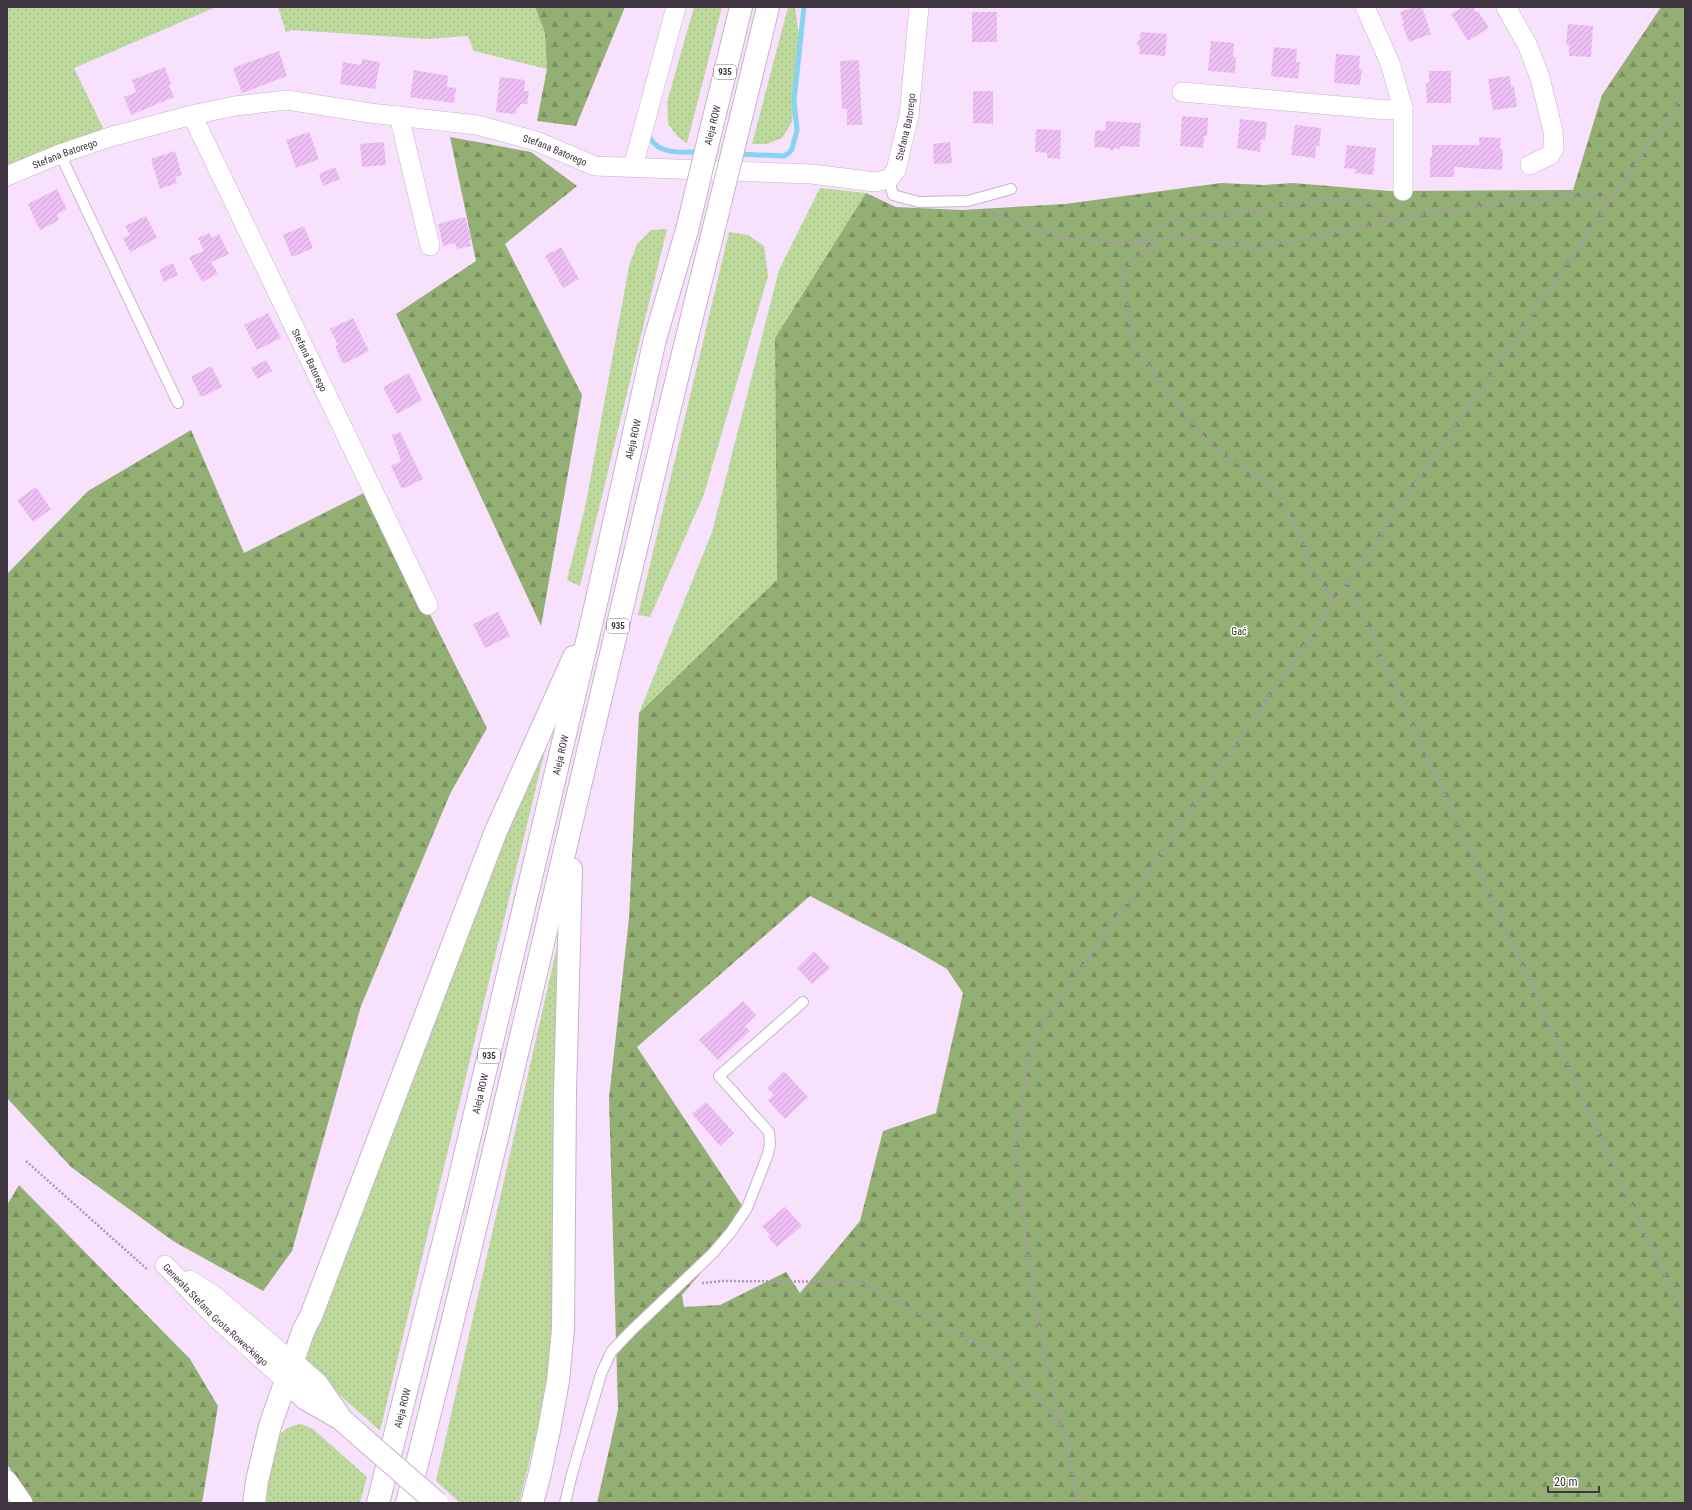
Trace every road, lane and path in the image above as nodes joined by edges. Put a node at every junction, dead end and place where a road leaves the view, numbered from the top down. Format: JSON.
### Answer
{"nodes":[{"id":1,"x":676,"y":7,"type":"edge"},
{"id":2,"x":741,"y":7,"type":"edge"},
{"id":3,"x":768,"y":7,"type":"edge"},
{"id":4,"x":919,"y":7,"type":"edge"},
{"id":5,"x":1365,"y":7,"type":"edge"},
{"id":6,"x":1506,"y":7,"type":"edge"},
{"id":7,"x":1182,"y":92,"type":"dead end"},
{"id":8,"x":1685,"y":93,"type":"edge"},
{"id":9,"x":1403,"y":108,"type":"junction"},
{"id":10,"x":192,"y":115,"type":"junction"},
{"id":11,"x":399,"y":116,"type":"junction"},
{"id":12,"x":60,"y":154,"type":"junction"},
{"id":13,"x":1530,"y":165,"type":"dead end"},
{"id":14,"x":633,"y":167,"type":"junction"},
{"id":15,"x":7,"y":176,"type":"edge"},
{"id":16,"x":889,"y":179,"type":"junction"},
{"id":17,"x":1011,"y":189,"type":"dead end"},
{"id":18,"x":1403,"y":191,"type":"dead end"},
{"id":19,"x":1613,"y":197,"type":"junction"},
{"id":20,"x":968,"y":201,"type":"junction"},
{"id":21,"x":1391,"y":221,"type":"junction"},
{"id":22,"x":1157,"y":240,"type":"junction"},
{"id":23,"x":1135,"y":243,"type":"junction"},
{"id":24,"x":430,"y":246,"type":"dead end"},
{"id":25,"x":178,"y":403,"type":"dead end"},
{"id":26,"x":1348,"y":583,"type":"junction"},
{"id":27,"x":1335,"y":602,"type":"junction"},
{"id":28,"x":428,"y":605,"type":"dead end"},
{"id":29,"x":595,"y":608,"type":"junction"},
{"id":30,"x":571,"y":829,"type":"junction"},
{"id":31,"x":803,"y":1002,"type":"dead end"},
{"id":32,"x":680,"y":1285,"type":"junction"},
{"id":33,"x":1685,"y":1316,"type":"edge"},
{"id":34,"x":289,"y":1372,"type":"junction"},
{"id":35,"x":1064,"y":1431,"type":"junction"},
{"id":36,"x":7,"y":1480,"type":"edge"},
{"id":37,"x":23,"y":1503,"type":"edge"},
{"id":38,"x":254,"y":1503,"type":"edge"},
{"id":39,"x":378,"y":1503,"type":"edge"},
{"id":40,"x":407,"y":1503,"type":"edge"},
{"id":41,"x":437,"y":1503,"type":"edge"},
{"id":42,"x":532,"y":1503,"type":"edge"},
{"id":43,"x":566,"y":1503,"type":"edge"},
{"id":44,"x":1078,"y":1503,"type":"edge"}],
"edges":[{"from":1,"to":14,"type":"street"},
{"from":2,"to":29,"type":"main road","name":"Aleja ROW","number":"935","bridge":true},
{"from":3,"to":30,"type":"main road","number":"935","bridge":true},
{"from":4,"to":16,"type":"street","name":"Stefana Batorego"},
{"from":5,"to":9,"type":"street"},
{"from":6,"to":13,"type":"street"},
{"from":7,"to":9,"type":"street"},
{"from":8,"to":19,"type":"path"},
{"from":9,"to":18,"type":"street"},
{"from":10,"to":11,"type":"street","name":"Stefana Batorego"},
{"from":10,"to":12,"type":"street","name":"Stefana Batorego"},
{"from":10,"to":28,"type":"street","name":"Stefana Batorego"},
{"from":11,"to":14,"type":"street","name":"Stefana Batorego"},
{"from":11,"to":24,"type":"street"},
{"from":12,"to":15,"type":"street","name":"Stefana Batorego"},
{"from":12,"to":25,"type":"lane"},
{"from":14,"to":16,"type":"street","name":"Stefana Batorego"},
{"from":16,"to":20,"type":"lane"},
{"from":17,"to":20,"type":"lane"},
{"from":19,"to":21,"type":"path"},
{"from":19,"to":26,"type":"path"},
{"from":20,"to":23,"type":"path"},
{"from":21,"to":22,"type":"path"},
{"from":21,"to":23,"type":"path"},
{"from":22,"to":23,"type":"path"},
{"from":22,"to":27,"type":"path"},
{"from":26,"to":27,"type":"path"},
{"from":26,"to":33,"type":"path"},
{"from":27,"to":35,"type":"path"},
{"from":29,"to":34,"type":"main road"},
{"from":29,"to":39,"type":"main road","name":"Aleja ROW","number":"935"},
{"from":30,"to":40,"type":"main road","number":"935"},
{"from":30,"to":42,"type":"main road"},
{"from":31,"to":32,"type":"lane"},
{"from":32,"to":35,"type":"path"},
{"from":32,"to":43,"type":"lane"},
{"from":34,"to":34,"type":"street","name":"Generała Stefana Grota-Roweckiego"},
{"from":34,"to":38,"type":"main road"},
{"from":34,"to":41,"type":"main road","name":"Generała Stefana Grota-Roweckiego","bridge":true},
{"from":35,"to":44,"type":"path"},
{"from":36,"to":37,"type":"street"}]}
